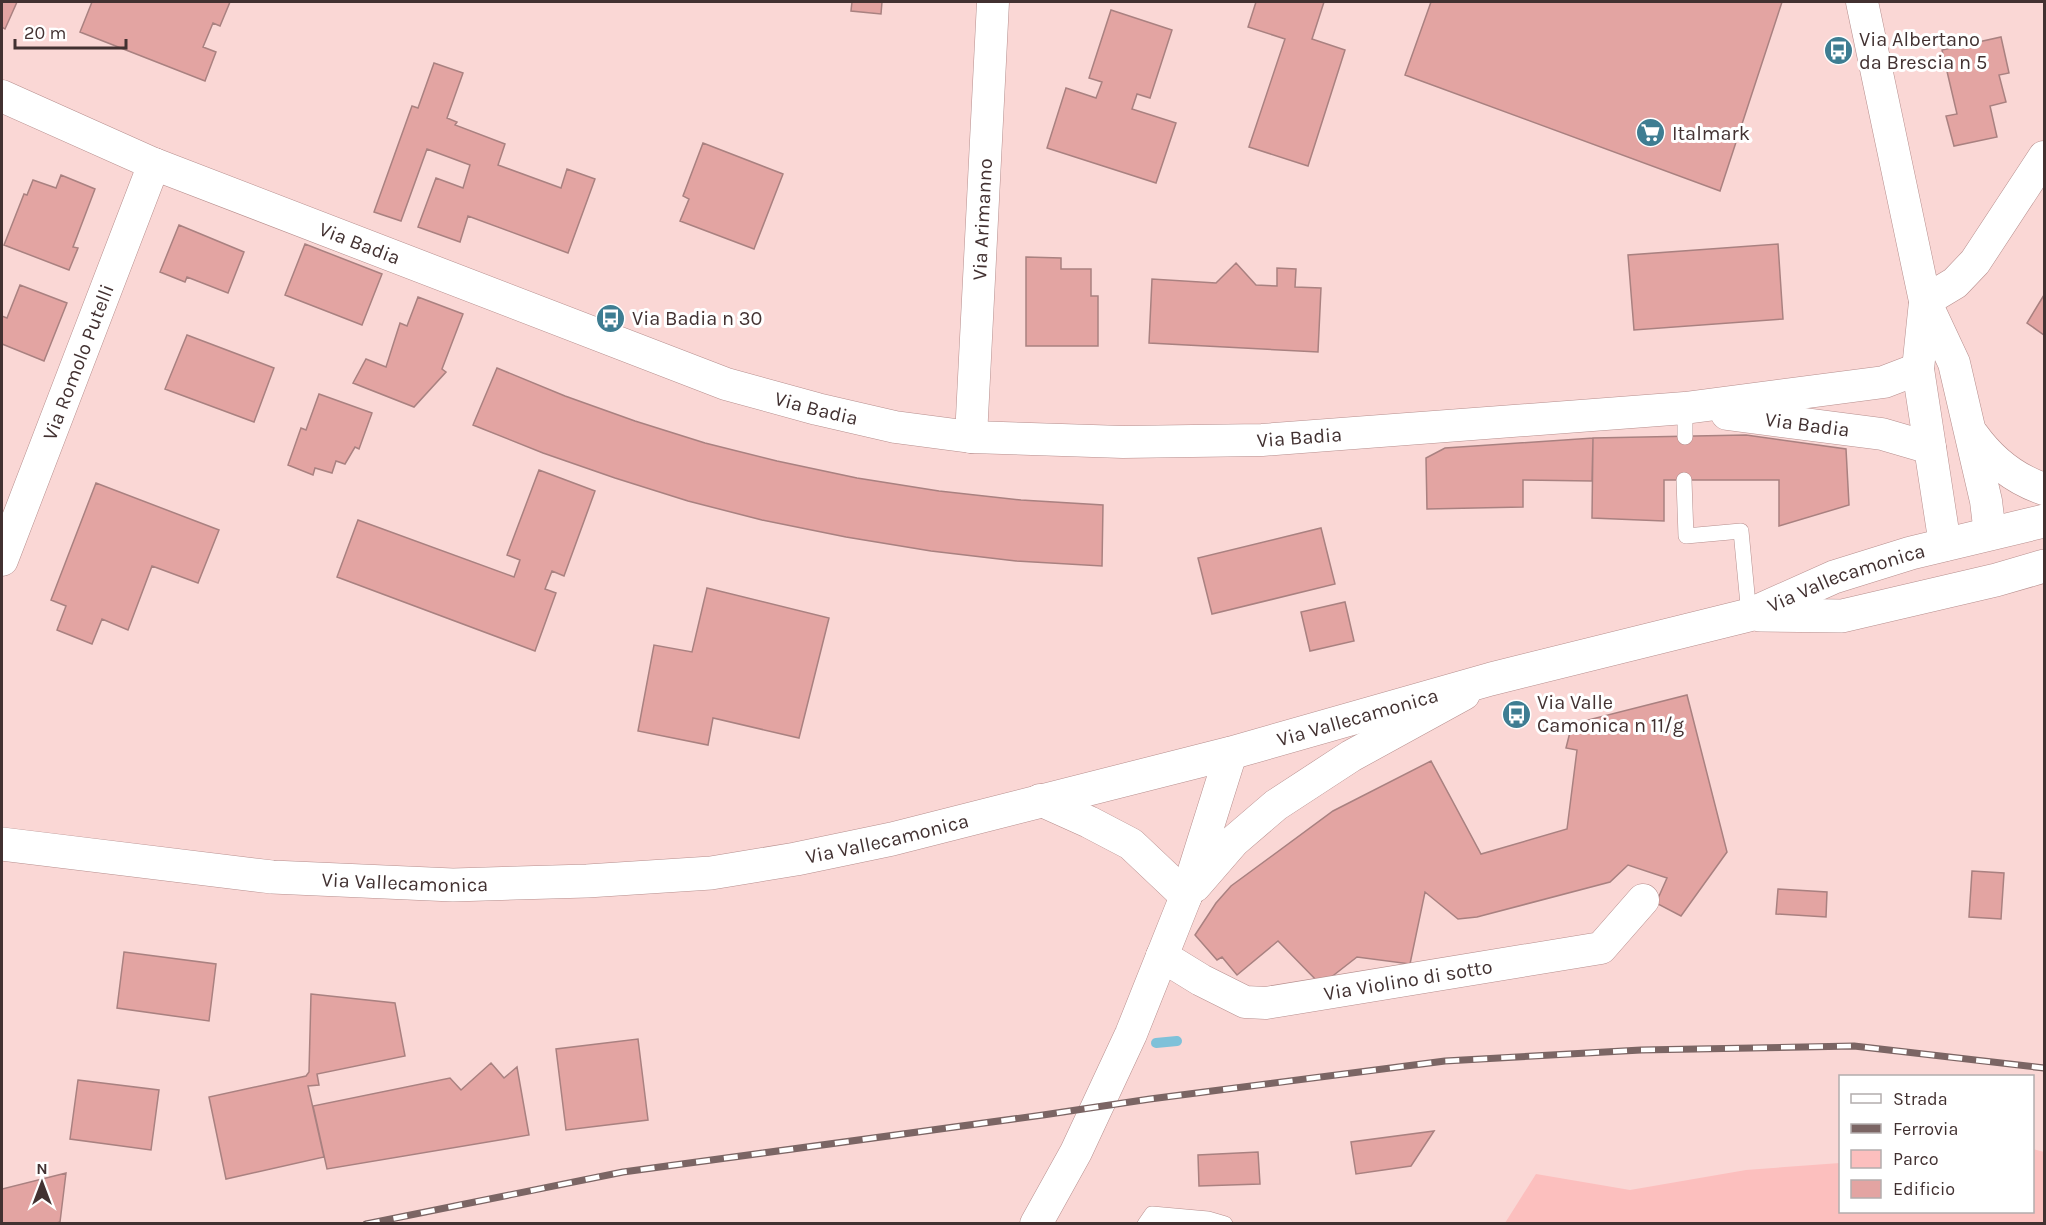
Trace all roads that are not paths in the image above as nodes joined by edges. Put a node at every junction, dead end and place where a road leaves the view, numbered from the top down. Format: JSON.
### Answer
{"nodes":[{"id":1,"x":993,"y":2,"type":"edge"},
{"id":2,"x":1862,"y":2,"type":"edge"},
{"id":3,"x":2,"y":96,"type":"edge"},
{"id":4,"x":2044,"y":157,"type":"edge"},
{"id":5,"x":154,"y":164,"type":"junction"},
{"id":6,"x":1925,"y":301,"type":"junction"},
{"id":7,"x":1918,"y":369,"type":"junction"},
{"id":8,"x":1685,"y":422,"type":"junction"},
{"id":9,"x":1970,"y":432,"type":"junction"},
{"id":10,"x":971,"y":437,"type":"junction"},
{"id":11,"x":1930,"y":448,"type":"junction"},
{"id":12,"x":1684,"y":480,"type":"dead end"},
{"id":13,"x":2044,"y":489,"type":"edge"},
{"id":14,"x":2044,"y":520,"type":"edge"},
{"id":15,"x":1990,"y":534,"type":"junction"},
{"id":16,"x":1945,"y":545,"type":"junction"},
{"id":17,"x":2,"y":560,"type":"edge"},
{"id":18,"x":2044,"y":566,"type":"edge"},
{"id":19,"x":1996,"y":580,"type":"junction"},
{"id":20,"x":1953,"y":590,"type":"junction"},
{"id":21,"x":1749,"y":615,"type":"junction"},
{"id":22,"x":1491,"y":679,"type":"junction"},
{"id":23,"x":1231,"y":753,"type":"junction"},
{"id":24,"x":1040,"y":800,"type":"junction"},
{"id":25,"x":2,"y":844,"type":"edge"},
{"id":26,"x":1186,"y":896,"type":"junction"},
{"id":27,"x":1643,"y":900,"type":"dead end"},
{"id":28,"x":1162,"y":956,"type":"junction"},
{"id":29,"x":1036,"y":1224,"type":"edge"},
{"id":30,"x":1145,"y":1224,"type":"edge"},
{"id":31,"x":1225,"y":1224,"type":"edge"}],
"edges":[{"from":1,"to":10,"type":"street","name":"Via Arimanno"},
{"from":2,"to":6,"type":"street"},
{"from":3,"to":5,"type":"street","name":"Via Badia"},
{"from":4,"to":6,"type":"street"},
{"from":5,"to":10,"type":"street","name":"Via Badia"},
{"from":5,"to":17,"type":"street","name":"Via Romolo Putelli"},
{"from":6,"to":7,"type":"street"},
{"from":6,"to":9,"type":"street"},
{"from":7,"to":8,"type":"street","name":"Via Badia"},
{"from":7,"to":11,"type":"street"},
{"from":8,"to":10,"type":"street","name":"Via Badia"},
{"from":8,"to":11,"type":"street","name":"Via Badia"},
{"from":9,"to":13,"type":"street"},
{"from":9,"to":15,"type":"street"},
{"from":11,"to":16,"type":"street"},
{"from":12,"to":21,"type":"lane"},
{"from":14,"to":15,"type":"main road","name":"Via Vallecamonica"},
{"from":15,"to":16,"type":"main road","name":"Via Vallecamonica"},
{"from":15,"to":19,"type":"main road"},
{"from":16,"to":20,"type":"main road","name":"Via Vallecamonica"},
{"from":16,"to":21,"type":"main road","name":"Via Vallecamonica"},
{"from":18,"to":19,"type":"main road","name":"Via Vallecamonica"},
{"from":19,"to":20,"type":"main road","name":"Via Vallecamonica"},
{"from":20,"to":21,"type":"main road","name":"Via Vallecamonica"},
{"from":21,"to":22,"type":"main road","name":"Via Vallecamonica"},
{"from":22,"to":23,"type":"main road","name":"Via Vallecamonica"},
{"from":22,"to":26,"type":"street"},
{"from":23,"to":24,"type":"main road","name":"Via Vallecamonica"},
{"from":23,"to":26,"type":"street"},
{"from":24,"to":25,"type":"main road","name":"Via Vallecamonica"},
{"from":24,"to":26,"type":"street"},
{"from":26,"to":28,"type":"street"},
{"from":27,"to":28,"type":"street","name":"Via Violino di sotto"},
{"from":28,"to":29,"type":"street"},
{"from":30,"to":31,"type":"lane"}]}
